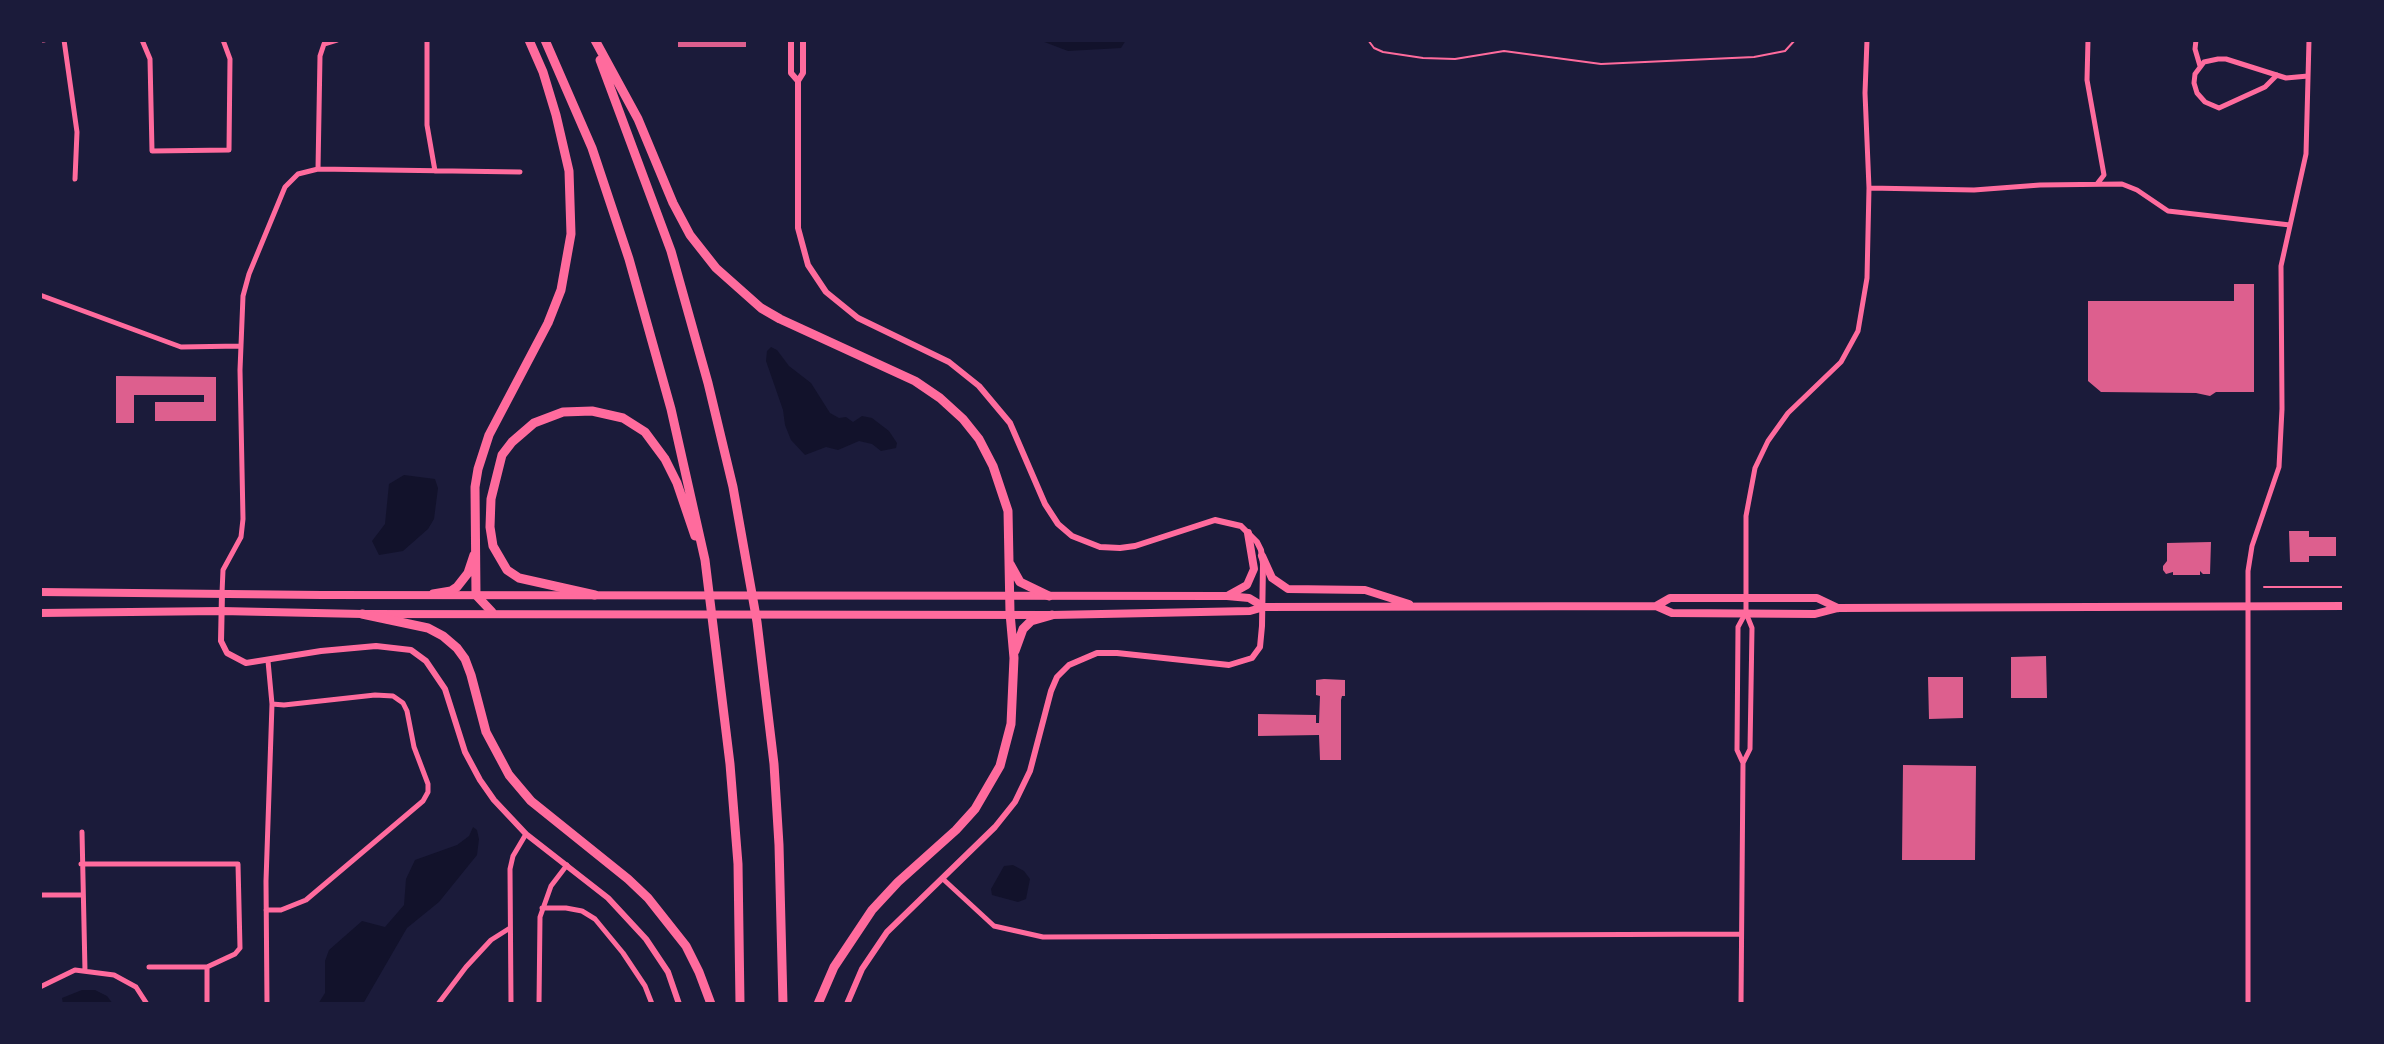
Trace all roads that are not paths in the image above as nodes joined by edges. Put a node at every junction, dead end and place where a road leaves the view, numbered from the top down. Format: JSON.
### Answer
{"nodes":[{"id":1,"x":64,"y":40,"type":"edge"},
{"id":2,"x":142,"y":40,"type":"edge"},
{"id":3,"x":223,"y":40,"type":"edge"},
{"id":4,"x":337,"y":40,"type":"edge"},
{"id":5,"x":427,"y":40,"type":"edge"},
{"id":6,"x":529,"y":40,"type":"edge"},
{"id":7,"x":545,"y":40,"type":"edge"},
{"id":8,"x":593,"y":40,"type":"edge"},
{"id":9,"x":791,"y":40,"type":"edge"},
{"id":10,"x":803,"y":40,"type":"edge"},
{"id":11,"x":1867,"y":40,"type":"edge"},
{"id":12,"x":2088,"y":40,"type":"edge"},
{"id":13,"x":2196,"y":40,"type":"edge"},
{"id":14,"x":2309,"y":40,"type":"edge"},
{"id":15,"x":322,"y":42,"type":"edge"},
{"id":16,"x":2201,"y":67,"type":"junction"},
{"id":17,"x":2277,"y":75,"type":"junction"},
{"id":18,"x":2308,"y":76,"type":"junction"},
{"id":19,"x":798,"y":81,"type":"junction"},
{"id":20,"x":318,"y":169,"type":"junction"},
{"id":21,"x":435,"y":171,"type":"junction"},
{"id":22,"x":520,"y":172,"type":"dead end"},
{"id":23,"x":75,"y":179,"type":"dead end"},
{"id":24,"x":2097,"y":185,"type":"junction"},
{"id":25,"x":1869,"y":188,"type":"junction"},
{"id":26,"x":2290,"y":225,"type":"junction"},
{"id":27,"x":40,"y":295,"type":"edge"},
{"id":28,"x":240,"y":346,"type":"junction"},
{"id":29,"x":1248,"y":533,"type":"junction"},
{"id":30,"x":476,"y":548,"type":"junction"},
{"id":31,"x":1262,"y":556,"type":"junction"},
{"id":32,"x":705,"y":560,"type":"junction"},
{"id":33,"x":1009,"y":562,"type":"junction"},
{"id":34,"x":40,"y":592,"type":"edge"},
{"id":35,"x":222,"y":593,"type":"junction"},
{"id":36,"x":433,"y":594,"type":"junction"},
{"id":37,"x":476,"y":595,"type":"junction"},
{"id":38,"x":595,"y":595,"type":"junction"},
{"id":39,"x":1009,"y":596,"type":"junction"},
{"id":40,"x":1049,"y":596,"type":"junction"},
{"id":41,"x":1227,"y":596,"type":"junction"},
{"id":42,"x":1746,"y":598,"type":"junction"},
{"id":43,"x":1656,"y":606,"type":"junction"},
{"id":44,"x":2247,"y":606,"type":"junction"},
{"id":45,"x":2344,"y":606,"type":"edge"},
{"id":46,"x":1264,"y":607,"type":"junction"},
{"id":47,"x":1418,"y":607,"type":"junction"},
{"id":48,"x":1838,"y":608,"type":"junction"},
{"id":49,"x":221,"y":611,"type":"junction"},
{"id":50,"x":492,"y":612,"type":"junction"},
{"id":51,"x":40,"y":613,"type":"edge"},
{"id":52,"x":1010,"y":613,"type":"junction"},
{"id":53,"x":1746,"y":613,"type":"junction"},
{"id":54,"x":362,"y":614,"type":"junction"},
{"id":55,"x":1052,"y":615,"type":"junction"},
{"id":56,"x":1014,"y":658,"type":"junction"},
{"id":57,"x":268,"y":661,"type":"junction"},
{"id":58,"x":272,"y":704,"type":"junction"},
{"id":59,"x":1743,"y":763,"type":"junction"},
{"id":60,"x":82,"y":832,"type":"dead end"},
{"id":61,"x":526,"y":834,"type":"junction"},
{"id":62,"x":81,"y":864,"type":"junction"},
{"id":63,"x":567,"y":865,"type":"junction"},
{"id":64,"x":943,"y":879,"type":"junction"},
{"id":65,"x":40,"y":895,"type":"edge"},
{"id":66,"x":82,"y":895,"type":"junction"},
{"id":67,"x":542,"y":908,"type":"junction"},
{"id":68,"x":266,"y":910,"type":"junction"},
{"id":69,"x":510,"y":928,"type":"junction"},
{"id":70,"x":1741,"y":934,"type":"junction"},
{"id":71,"x":149,"y":967,"type":"dead end"},
{"id":72,"x":207,"y":967,"type":"junction"},
{"id":73,"x":85,"y":971,"type":"junction"},
{"id":74,"x":40,"y":987,"type":"edge"},
{"id":75,"x":147,"y":1004,"type":"edge"},
{"id":76,"x":207,"y":1004,"type":"edge"},
{"id":77,"x":267,"y":1004,"type":"edge"},
{"id":78,"x":438,"y":1004,"type":"edge"},
{"id":79,"x":511,"y":1004,"type":"edge"},
{"id":80,"x":539,"y":1004,"type":"edge"},
{"id":81,"x":652,"y":1004,"type":"edge"},
{"id":82,"x":679,"y":1004,"type":"edge"},
{"id":83,"x":711,"y":1004,"type":"edge"},
{"id":84,"x":740,"y":1004,"type":"edge"},
{"id":85,"x":783,"y":1004,"type":"edge"},
{"id":86,"x":818,"y":1004,"type":"edge"},
{"id":87,"x":847,"y":1004,"type":"edge"},
{"id":88,"x":1741,"y":1004,"type":"edge"},
{"id":89,"x":2248,"y":1004,"type":"edge"}],
"edges":[{"from":1,"to":23,"type":"street"},
{"from":2,"to":3,"type":"street"},
{"from":4,"to":15,"type":"street"},
{"from":5,"to":21,"type":"street"},
{"from":6,"to":30,"type":"highway"},
{"from":7,"to":32,"type":"highway"},
{"from":8,"to":33,"type":"highway"},
{"from":8,"to":85,"type":"highway"},
{"from":9,"to":19,"type":"street"},
{"from":10,"to":19,"type":"street"},
{"from":11,"to":25,"type":"street"},
{"from":12,"to":24,"type":"street"},
{"from":13,"to":16,"type":"street"},
{"from":14,"to":18,"type":"street"},
{"from":15,"to":20,"type":"street"},
{"from":16,"to":17,"type":"street"},
{"from":16,"to":17,"type":"street"},
{"from":17,"to":18,"type":"street"},
{"from":18,"to":26,"type":"street"},
{"from":19,"to":29,"type":"street"},
{"from":20,"to":21,"type":"street"},
{"from":20,"to":28,"type":"street"},
{"from":21,"to":22,"type":"street"},
{"from":24,"to":25,"type":"street"},
{"from":24,"to":26,"type":"street"},
{"from":25,"to":42,"type":"street"},
{"from":26,"to":44,"type":"street"},
{"from":27,"to":28,"type":"street"},
{"from":28,"to":35,"type":"street"},
{"from":29,"to":31,"type":"street"},
{"from":29,"to":41,"type":"main road"},
{"from":30,"to":36,"type":"highway"},
{"from":30,"to":37,"type":"highway"},
{"from":31,"to":46,"type":"street"},
{"from":31,"to":47,"type":"main road"},
{"from":32,"to":38,"type":"highway"},
{"from":32,"to":84,"type":"highway"},
{"from":33,"to":39,"type":"highway"},
{"from":33,"to":40,"type":"highway"},
{"from":34,"to":35,"type":"main road"},
{"from":35,"to":36,"type":"main road"},
{"from":35,"to":49,"type":"street"},
{"from":36,"to":37,"type":"main road"},
{"from":37,"to":38,"type":"main road"},
{"from":37,"to":50,"type":"highway"},
{"from":38,"to":39,"type":"main road"},
{"from":39,"to":40,"type":"main road"},
{"from":39,"to":52,"type":"highway"},
{"from":40,"to":41,"type":"main road"},
{"from":41,"to":46,"type":"main road"},
{"from":42,"to":43,"type":"main road"},
{"from":42,"to":48,"type":"main road"},
{"from":42,"to":53,"type":"street"},
{"from":43,"to":47,"type":"main road"},
{"from":43,"to":53,"type":"main road"},
{"from":44,"to":45,"type":"main road"},
{"from":44,"to":48,"type":"main road"},
{"from":44,"to":89,"type":"street"},
{"from":46,"to":47,"type":"main road"},
{"from":46,"to":55,"type":"main road"},
{"from":46,"to":64,"type":"street"},
{"from":48,"to":53,"type":"main road"},
{"from":49,"to":51,"type":"main road"},
{"from":49,"to":54,"type":"main road"},
{"from":49,"to":57,"type":"street"},
{"from":50,"to":52,"type":"main road"},
{"from":50,"to":54,"type":"main road"},
{"from":52,"to":55,"type":"main road"},
{"from":52,"to":56,"type":"highway"},
{"from":53,"to":59,"type":"street"},
{"from":53,"to":59,"type":"street"},
{"from":54,"to":83,"type":"highway"},
{"from":55,"to":56,"type":"highway"},
{"from":56,"to":86,"type":"highway"},
{"from":57,"to":58,"type":"street"},
{"from":57,"to":61,"type":"street"},
{"from":58,"to":68,"type":"street"},
{"from":58,"to":68,"type":"street"},
{"from":59,"to":70,"type":"street"},
{"from":60,"to":62,"type":"street"},
{"from":61,"to":63,"type":"street"},
{"from":61,"to":69,"type":"street"},
{"from":62,"to":66,"type":"street"},
{"from":62,"to":72,"type":"street"},
{"from":63,"to":67,"type":"street"},
{"from":63,"to":82,"type":"street"},
{"from":64,"to":70,"type":"street"},
{"from":64,"to":87,"type":"street"},
{"from":65,"to":66,"type":"street"},
{"from":66,"to":73,"type":"street"},
{"from":67,"to":80,"type":"street"},
{"from":67,"to":81,"type":"street"},
{"from":68,"to":77,"type":"street"},
{"from":69,"to":78,"type":"street"},
{"from":69,"to":79,"type":"street"},
{"from":70,"to":88,"type":"street"},
{"from":71,"to":72,"type":"street"},
{"from":72,"to":76,"type":"street"},
{"from":73,"to":74,"type":"street"},
{"from":73,"to":75,"type":"street"}]}
